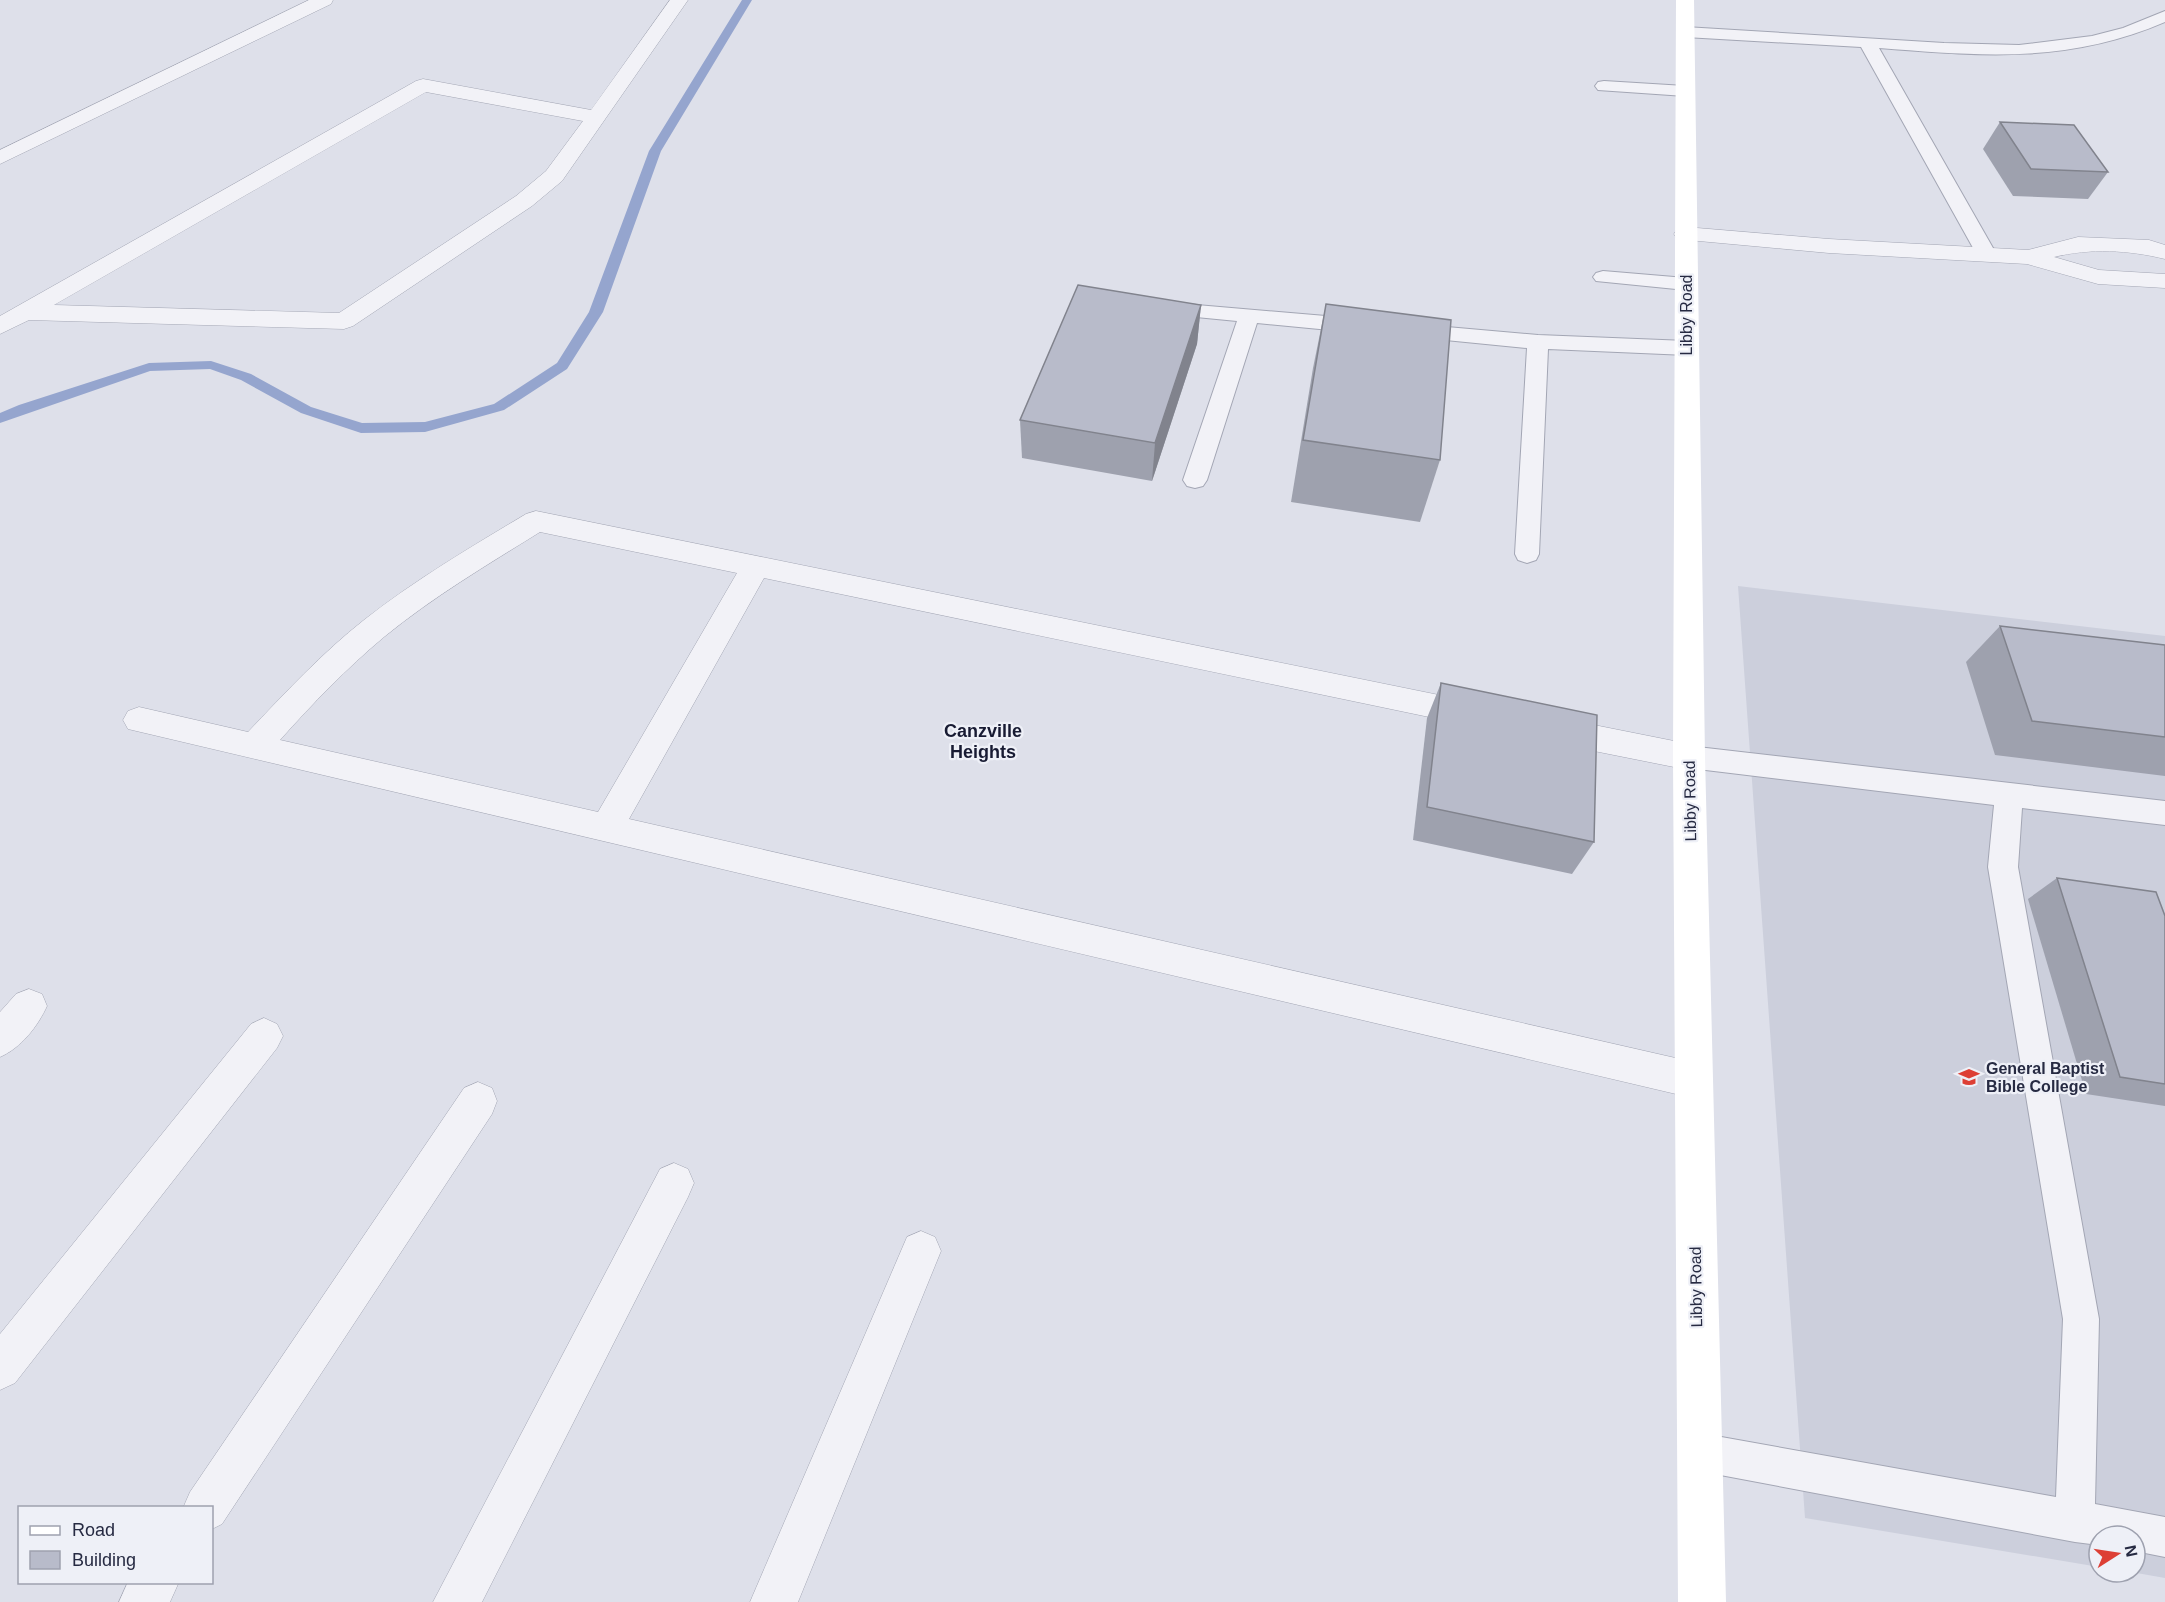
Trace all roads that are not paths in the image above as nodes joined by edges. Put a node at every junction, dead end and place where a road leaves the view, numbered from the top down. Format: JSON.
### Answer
{"nodes":[{"id":1,"x":324,"y":0,"type":"edge"},
{"id":2,"x":652,"y":0,"type":"edge"},
{"id":3,"x":1685,"y":0,"type":"edge"},
{"id":4,"x":678,"y":2,"type":"edge"},
{"id":5,"x":2165,"y":16,"type":"edge"},
{"id":6,"x":1685,"y":32,"type":"junction"},
{"id":7,"x":1867,"y":42,"type":"junction"},
{"id":8,"x":1604,"y":86,"type":"dead end"},
{"id":9,"x":1685,"y":91,"type":"junction"},
{"id":10,"x":596,"y":117,"type":"junction"},
{"id":11,"x":0,"y":158,"type":"edge"},
{"id":12,"x":1685,"y":234,"type":"junction"},
{"id":13,"x":2165,"y":252,"type":"edge"},
{"id":14,"x":1988,"y":255,"type":"junction"},
{"id":15,"x":2028,"y":257,"type":"junction"},
{"id":16,"x":1603,"y":277,"type":"dead end"},
{"id":17,"x":2165,"y":281,"type":"edge"},
{"id":18,"x":1686,"y":284,"type":"junction"},
{"id":19,"x":1142,"y":306,"type":"edge"},
{"id":20,"x":25,"y":312,"type":"junction"},
{"id":21,"x":1249,"y":316,"type":"junction"},
{"id":22,"x":0,"y":326,"type":"edge"},
{"id":23,"x":1538,"y":342,"type":"junction"},
{"id":24,"x":1687,"y":348,"type":"junction"},
{"id":25,"x":1195,"y":480,"type":"dead end"},
{"id":26,"x":1527,"y":554,"type":"dead end"},
{"id":27,"x":756,"y":566,"type":"junction"},
{"id":28,"x":139,"y":720,"type":"dead end"},
{"id":29,"x":254,"y":747,"type":"junction"},
{"id":30,"x":1689,"y":757,"type":"junction"},
{"id":31,"x":2009,"y":793,"type":"junction"},
{"id":32,"x":2165,"y":813,"type":"edge"},
{"id":33,"x":606,"y":829,"type":"junction"},
{"id":34,"x":29,"y":1006,"type":"dead end"},
{"id":35,"x":264,"y":1036,"type":"dead end"},
{"id":36,"x":0,"y":1039,"type":"edge"},
{"id":37,"x":1693,"y":1080,"type":"junction"},
{"id":38,"x":478,"y":1101,"type":"dead end"},
{"id":39,"x":674,"y":1183,"type":"dead end"},
{"id":40,"x":921,"y":1251,"type":"dead end"},
{"id":41,"x":0,"y":1368,"type":"edge"},
{"id":42,"x":1699,"y":1452,"type":"junction"},
{"id":43,"x":207,"y":1506,"type":"edge"},
{"id":44,"x":2075,"y":1522,"type":"junction"},
{"id":45,"x":2165,"y":1537,"type":"edge"},
{"id":46,"x":155,"y":1584,"type":"edge"},
{"id":47,"x":142,"y":1602,"type":"edge"},
{"id":48,"x":458,"y":1602,"type":"edge"},
{"id":49,"x":774,"y":1602,"type":"edge"},
{"id":50,"x":1702,"y":1602,"type":"edge"}],
"edges":[{"from":1,"to":11,"type":"street"},
{"from":2,"to":4,"type":"street"},
{"from":3,"to":6,"type":"main road","name":"Libby Road"},
{"from":4,"to":10,"type":"street"},
{"from":5,"to":7,"type":"lane"},
{"from":6,"to":7,"type":"lane"},
{"from":6,"to":9,"type":"main road","name":"Libby Road"},
{"from":7,"to":14,"type":"lane"},
{"from":8,"to":9,"type":"lane"},
{"from":9,"to":12,"type":"main road","name":"Libby Road"},
{"from":10,"to":20,"type":"street"},
{"from":10,"to":20,"type":"street"},
{"from":12,"to":14,"type":"street"},
{"from":12,"to":18,"type":"main road","name":"Libby Road"},
{"from":13,"to":15,"type":"street"},
{"from":14,"to":15,"type":"street"},
{"from":15,"to":17,"type":"street"},
{"from":16,"to":18,"type":"lane"},
{"from":18,"to":24,"type":"main road","name":"Libby Road"},
{"from":19,"to":21,"type":"lane"},
{"from":20,"to":22,"type":"street"},
{"from":21,"to":23,"type":"lane"},
{"from":21,"to":25,"type":"lane"},
{"from":23,"to":24,"type":"lane"},
{"from":23,"to":26,"type":"lane"},
{"from":24,"to":30,"type":"main road","name":"Libby Road"},
{"from":27,"to":29,"type":"street"},
{"from":27,"to":30,"type":"street"},
{"from":27,"to":33,"type":"street"},
{"from":28,"to":29,"type":"street"},
{"from":29,"to":33,"type":"street"},
{"from":30,"to":31,"type":"lane"},
{"from":30,"to":37,"type":"main road","name":"Libby Road"},
{"from":31,"to":32,"type":"lane"},
{"from":31,"to":44,"type":"lane"},
{"from":33,"to":37,"type":"street"},
{"from":34,"to":36,"type":"street"},
{"from":35,"to":41,"type":"street"},
{"from":37,"to":42,"type":"main road","name":"Libby Road"},
{"from":38,"to":43,"type":"street"},
{"from":39,"to":48,"type":"street"},
{"from":40,"to":49,"type":"street"},
{"from":42,"to":44,"type":"lane"},
{"from":42,"to":50,"type":"main road","name":"Libby Road"},
{"from":44,"to":45,"type":"lane"},
{"from":46,"to":47,"type":"street"}]}
